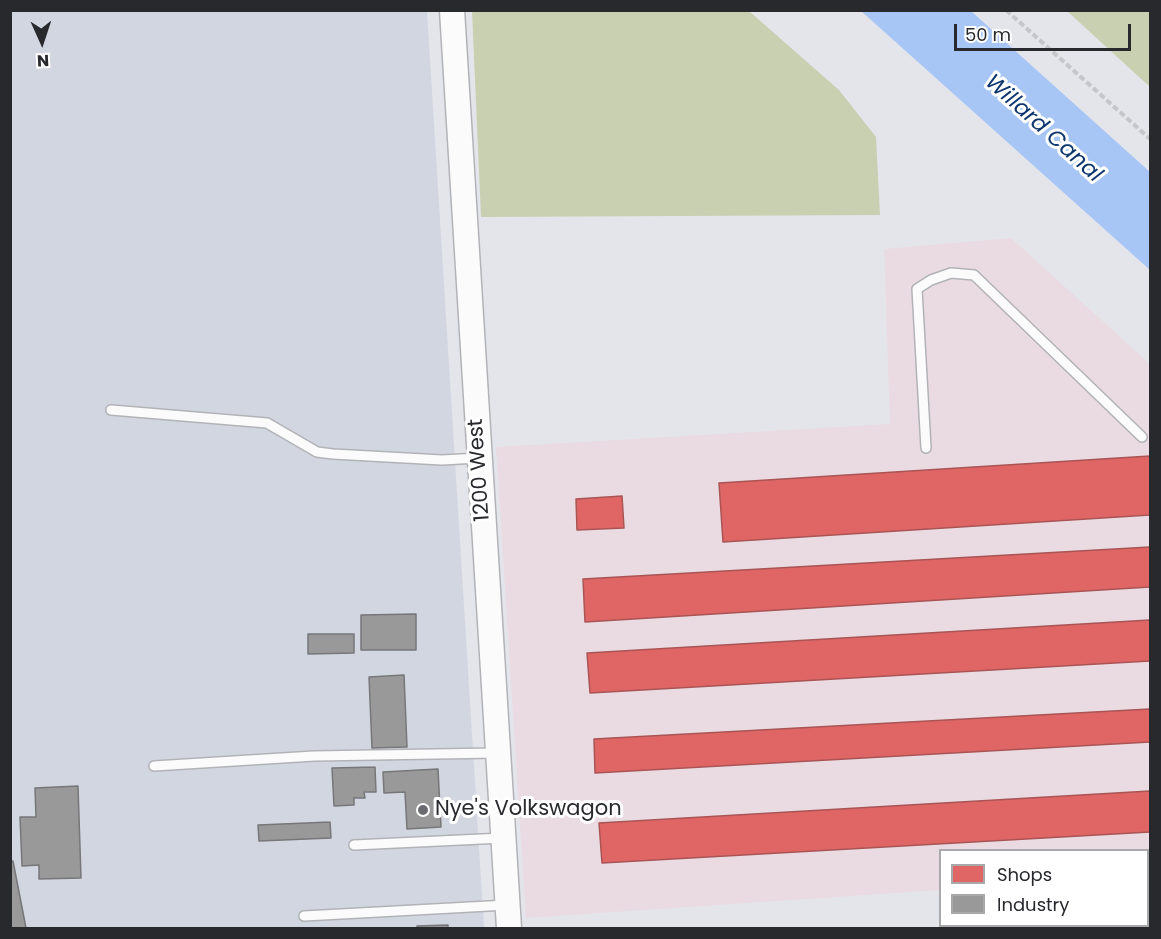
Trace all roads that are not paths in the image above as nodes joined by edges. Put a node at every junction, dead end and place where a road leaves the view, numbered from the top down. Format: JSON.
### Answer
{"nodes":[{"id":1,"x":452,"y":10,"type":"edge"},
{"id":2,"x":111,"y":410,"type":"dead end"},
{"id":3,"x":1142,"y":437,"type":"dead end"},
{"id":4,"x":926,"y":448,"type":"dead end"},
{"id":5,"x":479,"y":458,"type":"junction"},
{"id":6,"x":498,"y":753,"type":"junction"},
{"id":7,"x":154,"y":766,"type":"dead end"},
{"id":8,"x":503,"y":838,"type":"junction"},
{"id":9,"x":354,"y":845,"type":"dead end"},
{"id":10,"x":304,"y":916,"type":"dead end"},
{"id":11,"x":508,"y":917,"type":"edge"}],
"edges":[{"from":1,"to":5,"type":"street","name":"1200 West"},
{"from":2,"to":5,"type":"lane"},
{"from":3,"to":4,"type":"lane"},
{"from":5,"to":6,"type":"street","name":"1200 West"},
{"from":6,"to":7,"type":"lane"},
{"from":6,"to":8,"type":"street","name":"1200 West"},
{"from":8,"to":9,"type":"lane"},
{"from":8,"to":11,"type":"street","name":"1200 West"},
{"from":10,"to":11,"type":"lane"}]}
